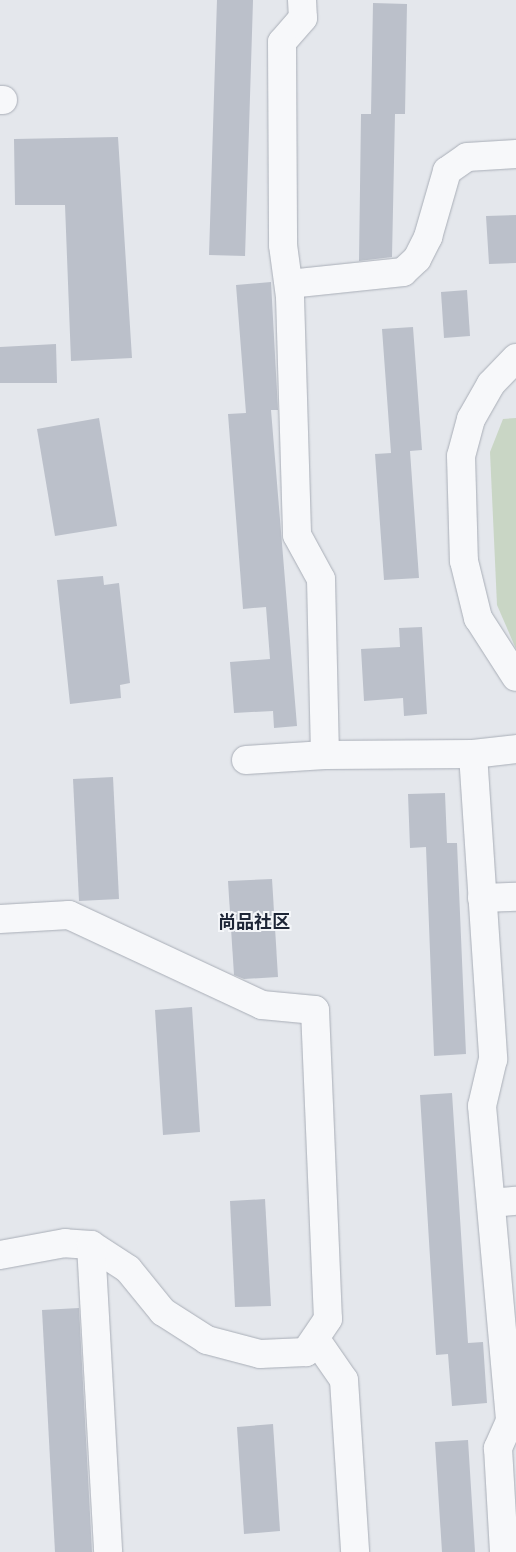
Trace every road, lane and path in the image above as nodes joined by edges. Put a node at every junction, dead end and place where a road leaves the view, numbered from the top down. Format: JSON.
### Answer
{"nodes":[{"id":1,"x":302,"y":0,"type":"edge"},
{"id":2,"x":516,"y":154,"type":"edge"},
{"id":3,"x":289,"y":284,"type":"junction"},
{"id":4,"x":516,"y":358,"type":"edge"},
{"id":5,"x":516,"y":677,"type":"edge"},
{"id":6,"x":516,"y":748,"type":"edge"},
{"id":7,"x":473,"y":754,"type":"junction"},
{"id":8,"x":325,"y":755,"type":"junction"},
{"id":9,"x":246,"y":760,"type":"dead end"},
{"id":10,"x":516,"y":897,"type":"edge"},
{"id":11,"x":482,"y":898,"type":"junction"},
{"id":12,"x":0,"y":919,"type":"edge"},
{"id":13,"x":504,"y":1202,"type":"edge"},
{"id":14,"x":91,"y":1245,"type":"junction"},
{"id":15,"x":0,"y":1256,"type":"edge"},
{"id":16,"x":317,"y":1341,"type":"junction"},
{"id":17,"x":513,"y":1421,"type":"edge"},
{"id":18,"x":108,"y":1552,"type":"edge"},
{"id":19,"x":355,"y":1552,"type":"edge"},
{"id":20,"x":504,"y":1552,"type":"edge"}],
"edges":[{"from":1,"to":3,"type":"street"},
{"from":2,"to":3,"type":"street"},
{"from":3,"to":8,"type":"street"},
{"from":4,"to":5,"type":"street"},
{"from":6,"to":7,"type":"street"},
{"from":7,"to":8,"type":"street"},
{"from":7,"to":11,"type":"street"},
{"from":8,"to":9,"type":"street"},
{"from":10,"to":11,"type":"street"},
{"from":11,"to":13,"type":"street"},
{"from":12,"to":16,"type":"street"},
{"from":13,"to":17,"type":"street"},
{"from":14,"to":15,"type":"street"},
{"from":14,"to":16,"type":"street"},
{"from":14,"to":18,"type":"street"},
{"from":16,"to":19,"type":"street"},
{"from":17,"to":20,"type":"street"}]}
